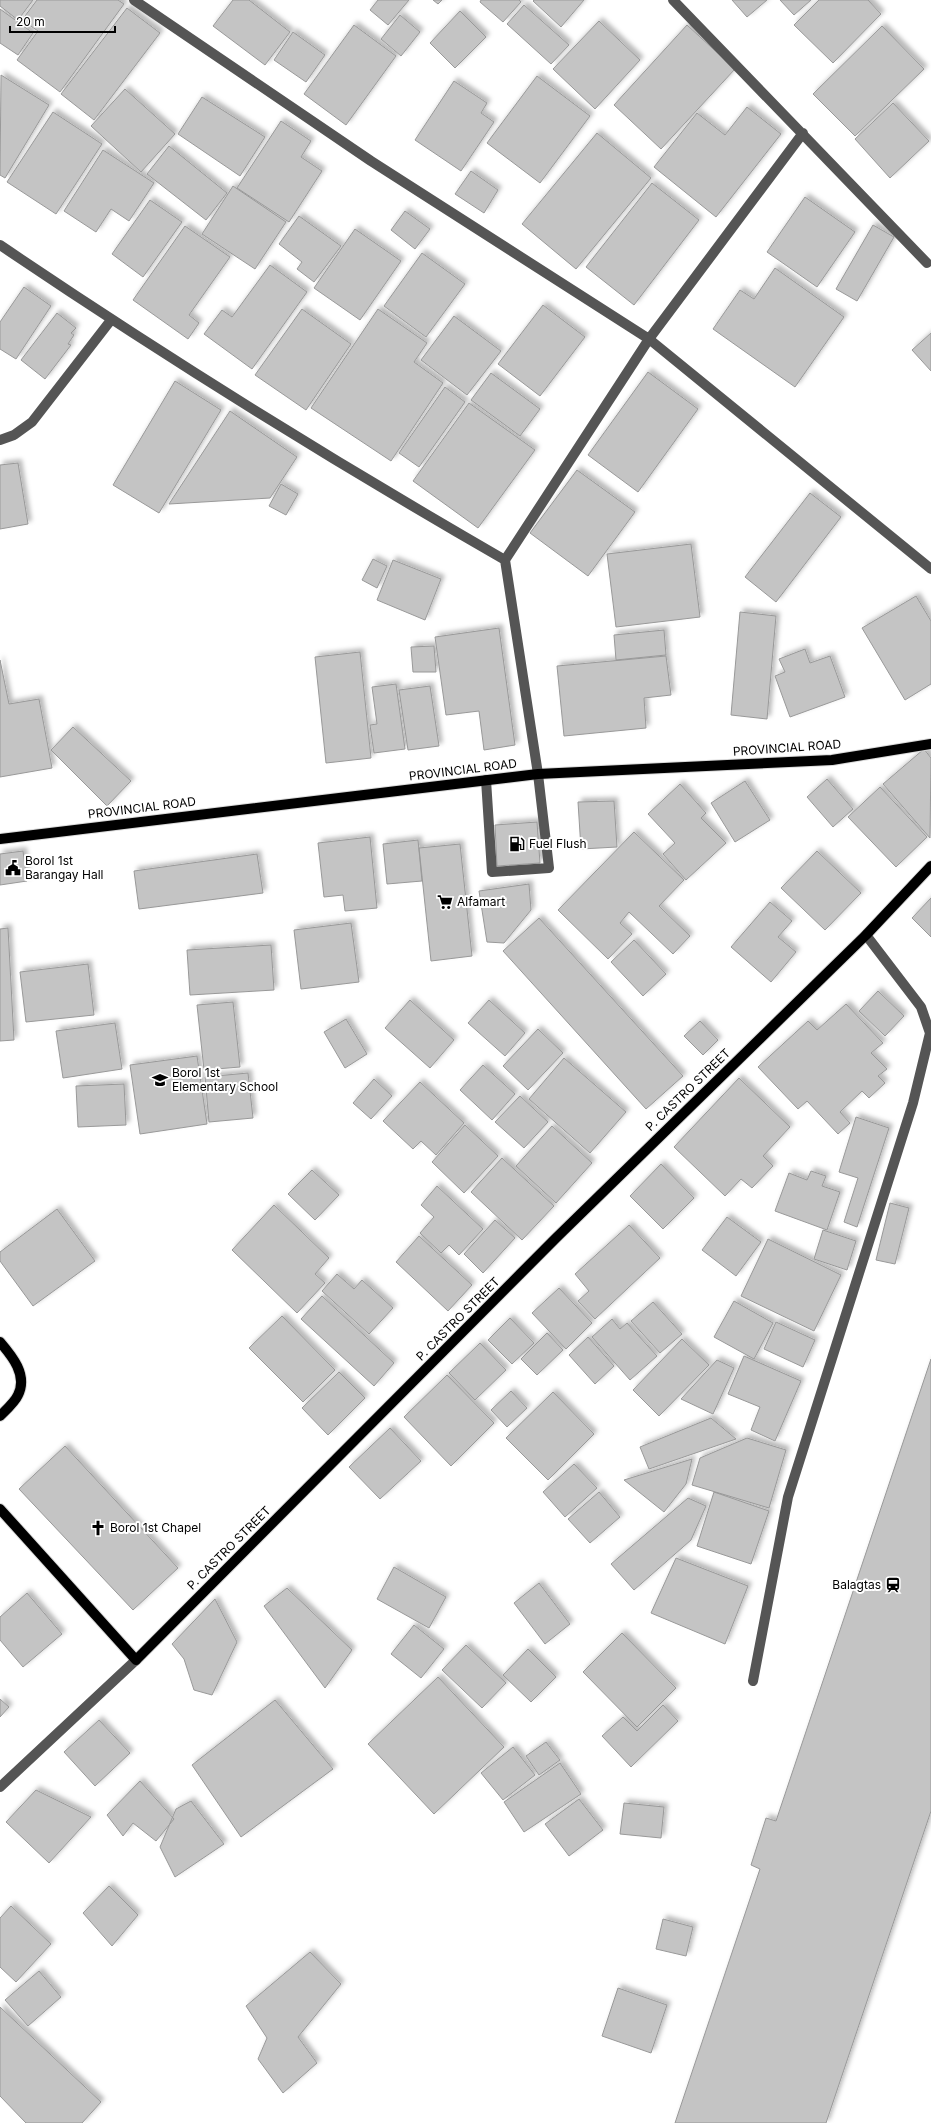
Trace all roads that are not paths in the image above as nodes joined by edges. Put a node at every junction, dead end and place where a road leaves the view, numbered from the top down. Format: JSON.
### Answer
{"nodes":[{"id":1,"x":134,"y":0,"type":"edge"},
{"id":2,"x":673,"y":0,"type":"edge"},
{"id":3,"x":802,"y":133,"type":"junction"},
{"id":4,"x":0,"y":245,"type":"edge"},
{"id":5,"x":927,"y":263,"type":"dead end"},
{"id":6,"x":111,"y":320,"type":"junction"},
{"id":7,"x":649,"y":339,"type":"junction"},
{"id":8,"x":0,"y":440,"type":"edge"},
{"id":9,"x":506,"y":560,"type":"junction"},
{"id":10,"x":931,"y":569,"type":"edge"},
{"id":11,"x":931,"y":744,"type":"edge"},
{"id":12,"x":538,"y":774,"type":"junction"},
{"id":13,"x":486,"y":780,"type":"junction"},
{"id":14,"x":0,"y":839,"type":"edge"},
{"id":15,"x":931,"y":866,"type":"edge"},
{"id":16,"x":866,"y":935,"type":"junction"},
{"id":17,"x":0,"y":1342,"type":"edge"},
{"id":18,"x":0,"y":1416,"type":"edge"},
{"id":19,"x":0,"y":1509,"type":"edge"},
{"id":20,"x":136,"y":1660,"type":"junction"},
{"id":21,"x":752,"y":1681,"type":"dead end"},
{"id":22,"x":0,"y":1787,"type":"edge"}],
"edges":[{"from":1,"to":7,"type":"street"},
{"from":2,"to":3,"type":"street"},
{"from":3,"to":5,"type":"street"},
{"from":3,"to":7,"type":"street"},
{"from":4,"to":6,"type":"street"},
{"from":6,"to":8,"type":"street"},
{"from":6,"to":9,"type":"street"},
{"from":7,"to":9,"type":"street"},
{"from":7,"to":10,"type":"street"},
{"from":9,"to":12,"type":"street"},
{"from":11,"to":12,"type":"main road","name":"PROVINCIAL ROAD"},
{"from":12,"to":13,"type":"main road","name":"PROVINCIAL ROAD"},
{"from":12,"to":13,"type":"street"},
{"from":13,"to":14,"type":"main road","name":"PROVINCIAL ROAD"},
{"from":15,"to":16,"type":"main road","name":"P. CASTRO STREET"},
{"from":16,"to":20,"type":"main road","name":"P. CASTRO STREET"},
{"from":16,"to":21,"type":"street"},
{"from":17,"to":18,"type":"main road"},
{"from":19,"to":20,"type":"main road"},
{"from":20,"to":22,"type":"street","name":"P. CASTRO STREET"}]}
